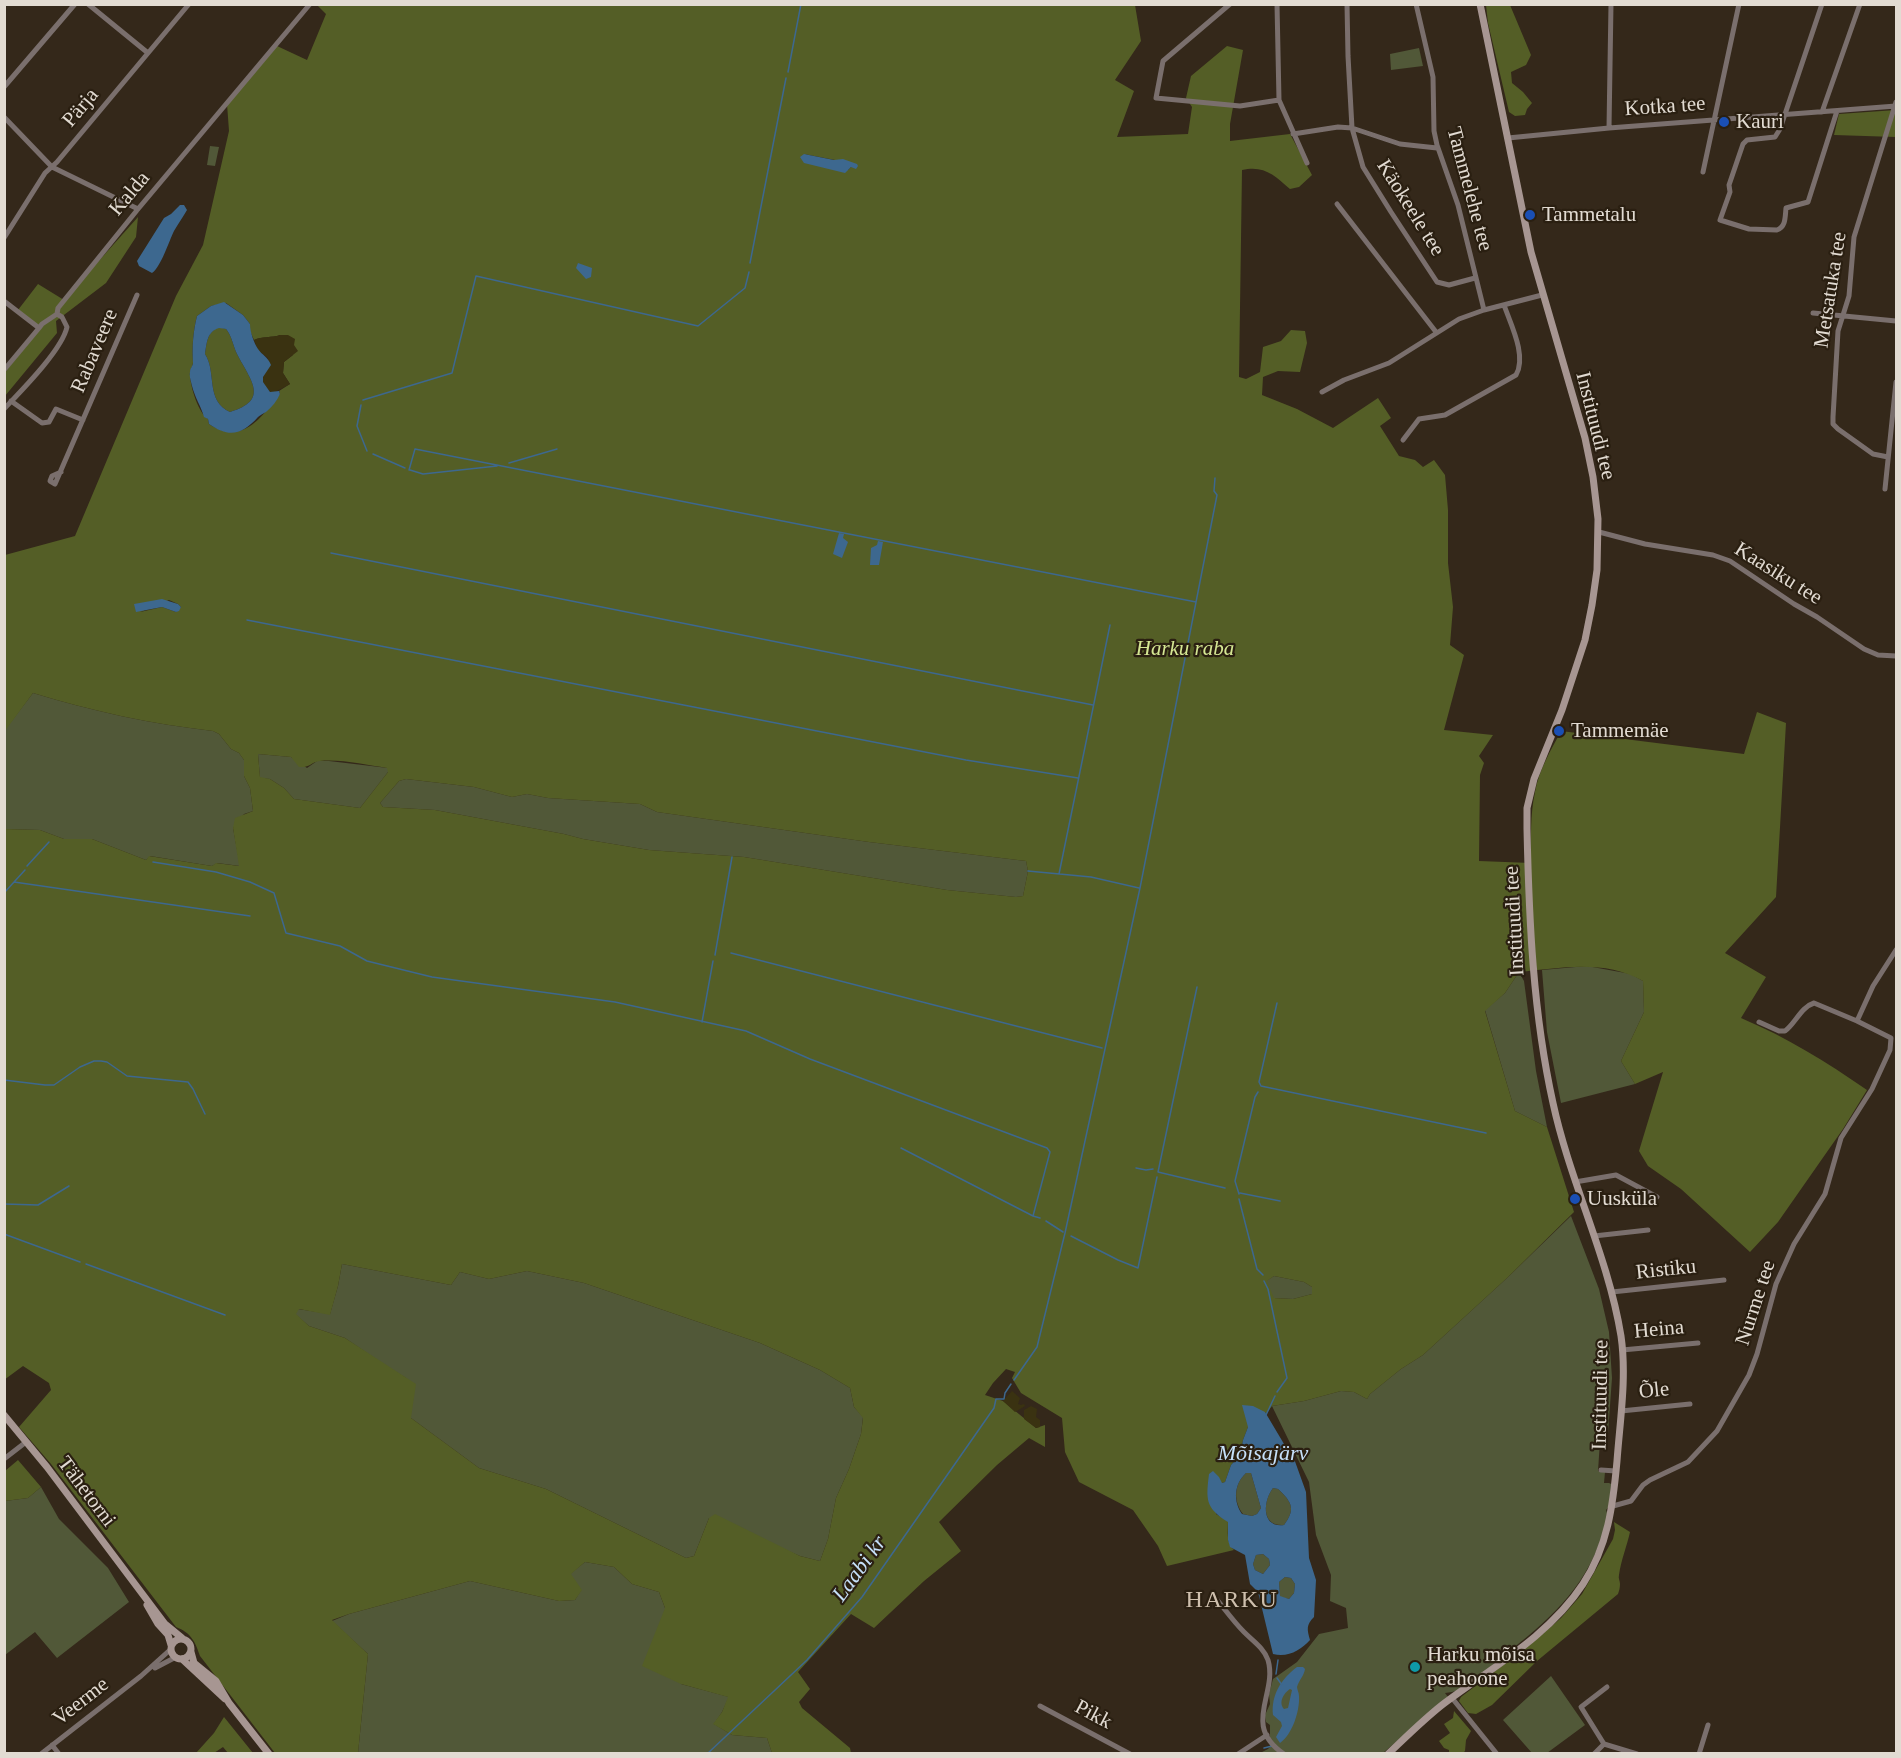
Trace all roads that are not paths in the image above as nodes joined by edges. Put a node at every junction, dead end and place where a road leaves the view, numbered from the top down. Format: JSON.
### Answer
{"nodes":[{"id":1,"x":75,"y":4,"type":"edge"},
{"id":2,"x":88,"y":4,"type":"edge"},
{"id":3,"x":189,"y":4,"type":"edge"},
{"id":4,"x":310,"y":4,"type":"edge"},
{"id":5,"x":1230,"y":4,"type":"edge"},
{"id":6,"x":1277,"y":4,"type":"edge"},
{"id":7,"x":1347,"y":4,"type":"edge"},
{"id":8,"x":1416,"y":4,"type":"edge"},
{"id":9,"x":1480,"y":4,"type":"edge"},
{"id":10,"x":1611,"y":4,"type":"edge"},
{"id":11,"x":1739,"y":4,"type":"edge"},
{"id":12,"x":1822,"y":4,"type":"edge"},
{"id":13,"x":1860,"y":4,"type":"edge"},
{"id":14,"x":148,"y":53,"type":"junction"},
{"id":15,"x":4,"y":87,"type":"edge"},
{"id":16,"x":1279,"y":99,"type":"junction"},
{"id":17,"x":1896,"y":105,"type":"edge"},
{"id":18,"x":1838,"y":111,"type":"junction"},
{"id":19,"x":1822,"y":112,"type":"junction"},
{"id":20,"x":1784,"y":115,"type":"junction"},
{"id":21,"x":4,"y":117,"type":"edge"},
{"id":22,"x":1714,"y":120,"type":"junction"},
{"id":23,"x":1352,"y":128,"type":"junction"},
{"id":24,"x":1610,"y":128,"type":"junction"},
{"id":25,"x":1293,"y":134,"type":"junction"},
{"id":26,"x":1508,"y":138,"type":"junction"},
{"id":27,"x":1437,"y":148,"type":"junction"},
{"id":28,"x":1307,"y":163,"type":"dead end"},
{"id":29,"x":52,"y":167,"type":"junction"},
{"id":30,"x":1703,"y":172,"type":"dead end"},
{"id":31,"x":1337,"y":204,"type":"dead end"},
{"id":32,"x":138,"y":209,"type":"junction"},
{"id":33,"x":4,"y":238,"type":"edge"},
{"id":34,"x":1475,"y":278,"type":"junction"},
{"id":35,"x":137,"y":295,"type":"dead end"},
{"id":36,"x":1542,"y":295,"type":"junction"},
{"id":37,"x":4,"y":301,"type":"edge"},
{"id":38,"x":1504,"y":305,"type":"junction"},
{"id":39,"x":1484,"y":310,"type":"junction"},
{"id":40,"x":1813,"y":313,"type":"dead end"},
{"id":41,"x":57,"y":314,"type":"junction"},
{"id":42,"x":1843,"y":316,"type":"junction"},
{"id":43,"x":1896,"y":321,"type":"edge"},
{"id":44,"x":39,"y":328,"type":"junction"},
{"id":45,"x":1436,"y":332,"type":"junction"},
{"id":46,"x":4,"y":370,"type":"edge"},
{"id":47,"x":1896,"y":382,"type":"edge"},
{"id":48,"x":1322,"y":392,"type":"dead end"},
{"id":49,"x":11,"y":401,"type":"junction"},
{"id":50,"x":4,"y":409,"type":"edge"},
{"id":51,"x":83,"y":420,"type":"junction"},
{"id":52,"x":1403,"y":440,"type":"dead end"},
{"id":53,"x":1888,"y":457,"type":"junction"},
{"id":54,"x":61,"y":471,"type":"dead end"},
{"id":55,"x":1885,"y":489,"type":"dead end"},
{"id":56,"x":1599,"y":532,"type":"junction"},
{"id":57,"x":1896,"y":656,"type":"edge"},
{"id":58,"x":1896,"y":950,"type":"edge"},
{"id":59,"x":1857,"y":1021,"type":"junction"},
{"id":60,"x":1760,"y":1022,"type":"dead end"},
{"id":61,"x":1575,"y":1182,"type":"junction"},
{"id":62,"x":1657,"y":1197,"type":"dead end"},
{"id":63,"x":1648,"y":1230,"type":"dead end"},
{"id":64,"x":1594,"y":1236,"type":"junction"},
{"id":65,"x":1724,"y":1280,"type":"dead end"},
{"id":66,"x":1612,"y":1292,"type":"junction"},
{"id":67,"x":1698,"y":1343,"type":"dead end"},
{"id":68,"x":1622,"y":1350,"type":"junction"},
{"id":69,"x":1690,"y":1404,"type":"dead end"},
{"id":70,"x":1621,"y":1411,"type":"junction"},
{"id":71,"x":4,"y":1416,"type":"edge"},
{"id":72,"x":26,"y":1442,"type":"junction"},
{"id":73,"x":4,"y":1459,"type":"edge"},
{"id":74,"x":1601,"y":1470,"type":"dead end"},
{"id":75,"x":1616,"y":1471,"type":"junction"},
{"id":76,"x":1613,"y":1506,"type":"junction"},
{"id":77,"x":139,"y":1590,"type":"junction"},
{"id":78,"x":1214,"y":1596,"type":"dead end"},
{"id":79,"x":182,"y":1638,"type":"junction"},
{"id":80,"x":171,"y":1647,"type":"junction"},
{"id":81,"x":191,"y":1652,"type":"junction"},
{"id":82,"x":179,"y":1658,"type":"junction"},
{"id":83,"x":141,"y":1676,"type":"junction"},
{"id":84,"x":1607,"y":1686,"type":"dead end"},
{"id":85,"x":1452,"y":1698,"type":"junction"},
{"id":86,"x":229,"y":1703,"type":"junction"},
{"id":87,"x":1040,"y":1706,"type":"dead end"},
{"id":88,"x":1708,"y":1725,"type":"dead end"},
{"id":89,"x":1267,"y":1735,"type":"junction"},
{"id":90,"x":1604,"y":1744,"type":"junction"},
{"id":91,"x":52,"y":1745,"type":"junction"},
{"id":92,"x":41,"y":1754,"type":"edge"},
{"id":93,"x":59,"y":1754,"type":"edge"},
{"id":94,"x":269,"y":1754,"type":"edge"},
{"id":95,"x":1130,"y":1754,"type":"edge"},
{"id":96,"x":1238,"y":1754,"type":"edge"},
{"id":97,"x":1284,"y":1754,"type":"edge"},
{"id":98,"x":1388,"y":1754,"type":"edge"},
{"id":99,"x":1497,"y":1754,"type":"edge"},
{"id":100,"x":1594,"y":1754,"type":"edge"},
{"id":101,"x":1637,"y":1754,"type":"edge"},
{"id":102,"x":1699,"y":1754,"type":"edge"}],
"edges":[{"from":1,"to":15,"type":"street"},
{"from":2,"to":14,"type":"street"},
{"from":3,"to":14,"type":"street","name":"Pärja"},
{"from":4,"to":32,"type":"street","name":"Kalda"},
{"from":5,"to":16,"type":"street"},
{"from":6,"to":16,"type":"street"},
{"from":7,"to":23,"type":"street","name":"Käokeele tee"},
{"from":8,"to":27,"type":"street","name":"Tammelehe tee"},
{"from":9,"to":26,"type":"street","name":"Instituudi tee"},
{"from":10,"to":24,"type":"street"},
{"from":11,"to":22,"type":"street"},
{"from":12,"to":20,"type":"street"},
{"from":13,"to":19,"type":"street"},
{"from":14,"to":29,"type":"street","name":"Pärja"},
{"from":16,"to":25,"type":"street"},
{"from":17,"to":18,"type":"street","name":"Kotka tee"},
{"from":17,"to":42,"type":"street","name":"Metsatuka tee"},
{"from":18,"to":19,"type":"street","name":"Kotka tee"},
{"from":18,"to":20,"type":"street"},
{"from":19,"to":20,"type":"street","name":"Kotka tee"},
{"from":20,"to":22,"type":"street","name":"Kotka tee"},
{"from":21,"to":29,"type":"street"},
{"from":22,"to":24,"type":"street","name":"Kotka tee"},
{"from":22,"to":30,"type":"street"},
{"from":23,"to":25,"type":"street"},
{"from":23,"to":27,"type":"street"},
{"from":23,"to":34,"type":"street","name":"Käokeele tee"},
{"from":24,"to":26,"type":"street","name":"Kotka tee"},
{"from":25,"to":28,"type":"street"},
{"from":26,"to":36,"type":"street","name":"Instituudi tee"},
{"from":27,"to":34,"type":"street","name":"Tammelehe tee"},
{"from":29,"to":32,"type":"street"},
{"from":29,"to":33,"type":"street","name":"Pärja"},
{"from":31,"to":45,"type":"street"},
{"from":32,"to":41,"type":"street","name":"Kalda"},
{"from":34,"to":39,"type":"street","name":"Tammelehe tee"},
{"from":35,"to":51,"type":"street","name":"Rabaveere"},
{"from":36,"to":38,"type":"street"},
{"from":36,"to":56,"type":"street","name":"Instituudi tee"},
{"from":37,"to":44,"type":"street"},
{"from":38,"to":39,"type":"street"},
{"from":38,"to":52,"type":"street"},
{"from":39,"to":45,"type":"street"},
{"from":40,"to":42,"type":"street"},
{"from":41,"to":44,"type":"street","name":"Kalda"},
{"from":41,"to":49,"type":"street"},
{"from":42,"to":43,"type":"street"},
{"from":42,"to":53,"type":"street","name":"Metsatuka tee"},
{"from":44,"to":46,"type":"street","name":"Kalda"},
{"from":45,"to":48,"type":"street"},
{"from":47,"to":53,"type":"street"},
{"from":49,"to":50,"type":"street"},
{"from":49,"to":51,"type":"street","name":"Rabaveere"},
{"from":51,"to":54,"type":"street","name":"Rabaveere"},
{"from":53,"to":55,"type":"street"},
{"from":56,"to":57,"type":"street","name":"Kaasiku tee"},
{"from":56,"to":61,"type":"street","name":"Instituudi tee"},
{"from":58,"to":59,"type":"street"},
{"from":59,"to":60,"type":"street"},
{"from":59,"to":76,"type":"street","name":"Nurme tee"},
{"from":61,"to":62,"type":"street"},
{"from":61,"to":64,"type":"street","name":"Instituudi tee"},
{"from":63,"to":64,"type":"street"},
{"from":64,"to":66,"type":"street","name":"Instituudi tee"},
{"from":65,"to":66,"type":"street","name":"Ristiku"},
{"from":66,"to":68,"type":"street","name":"Instituudi tee"},
{"from":67,"to":68,"type":"street","name":"Heina"},
{"from":68,"to":70,"type":"street","name":"Instituudi tee"},
{"from":69,"to":70,"type":"street","name":"Õle"},
{"from":70,"to":75,"type":"street","name":"Instituudi tee"},
{"from":71,"to":72,"type":"street","name":"Tähetorni"},
{"from":72,"to":73,"type":"street"},
{"from":72,"to":77,"type":"street","name":"Tähetorni"},
{"from":74,"to":75,"type":"street"},
{"from":75,"to":76,"type":"street","name":"Instituudi tee"},
{"from":76,"to":85,"type":"street","name":"Instituudi tee"},
{"from":77,"to":79,"type":"street","name":"Tähetorni"},
{"from":77,"to":80,"type":"street","name":"Tähetorni"},
{"from":78,"to":89,"type":"street"},
{"from":79,"to":80,"type":"street"},
{"from":79,"to":81,"type":"street"},
{"from":80,"to":82,"type":"street"},
{"from":80,"to":83,"type":"street","name":"Veerme"},
{"from":81,"to":82,"type":"street"},
{"from":81,"to":86,"type":"street"},
{"from":82,"to":83,"type":"street","name":"Veerme"},
{"from":82,"to":86,"type":"street"},
{"from":83,"to":91,"type":"street","name":"Veerme"},
{"from":84,"to":90,"type":"street"},
{"from":85,"to":98,"type":"street","name":"Instituudi tee"},
{"from":85,"to":99,"type":"street"},
{"from":86,"to":94,"type":"street"},
{"from":87,"to":95,"type":"street","name":"Pikk"},
{"from":88,"to":102,"type":"street"},
{"from":89,"to":96,"type":"street"},
{"from":89,"to":97,"type":"street"},
{"from":90,"to":100,"type":"street"},
{"from":90,"to":101,"type":"street"},
{"from":91,"to":92,"type":"street","name":"Veerme"},
{"from":91,"to":93,"type":"street"}]}
